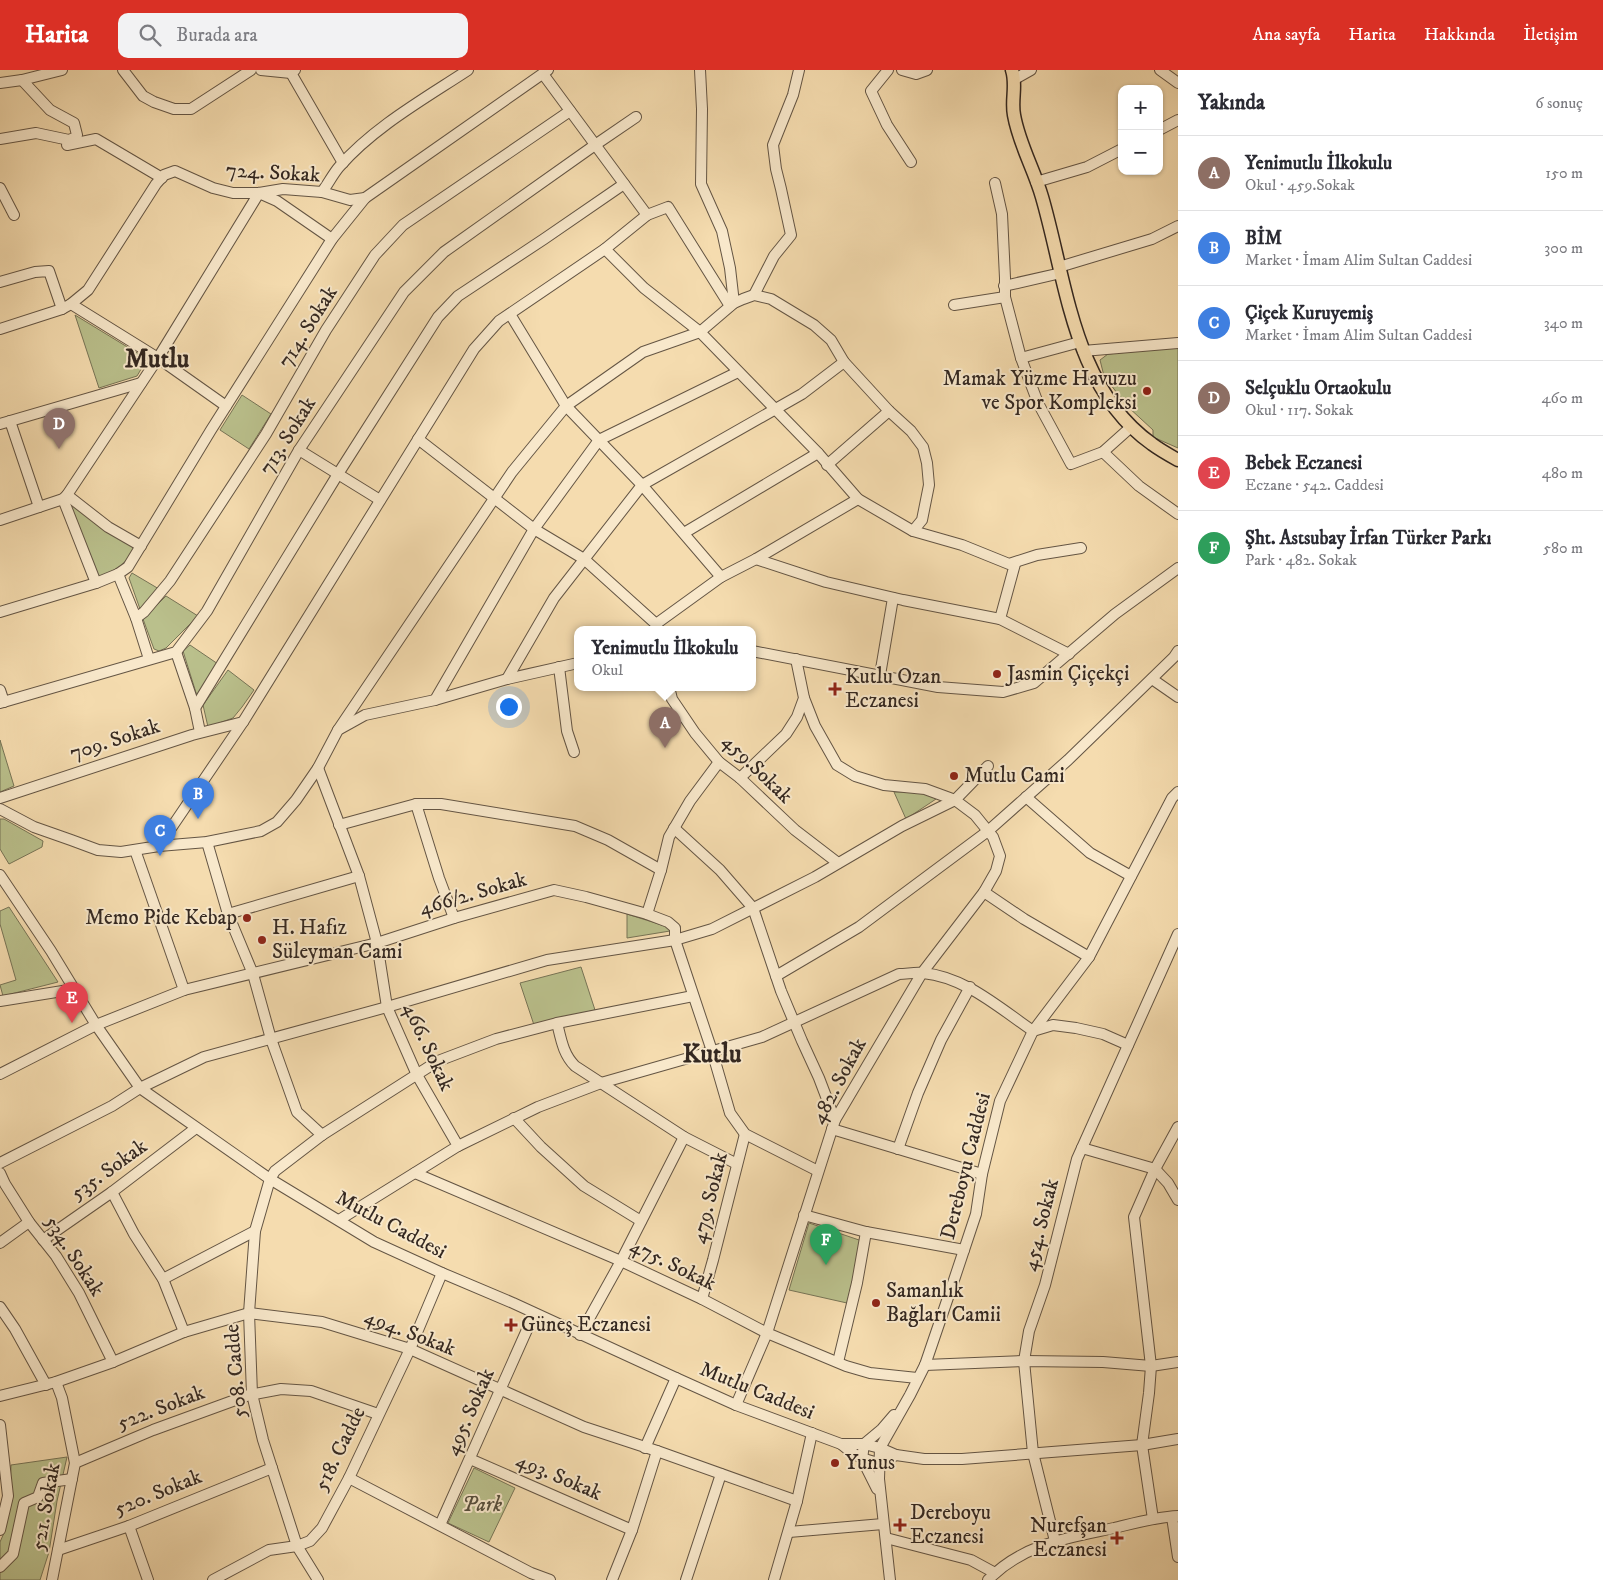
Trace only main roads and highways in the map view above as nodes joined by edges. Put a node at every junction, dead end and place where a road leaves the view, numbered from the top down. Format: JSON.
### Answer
{"nodes":[{"id":1,"x":1014,"y":75,"type":"edge"},
{"id":2,"x":1178,"y":460,"type":"edge"}],
"edges":[{"from":1,"to":2,"type":"main road"}]}
